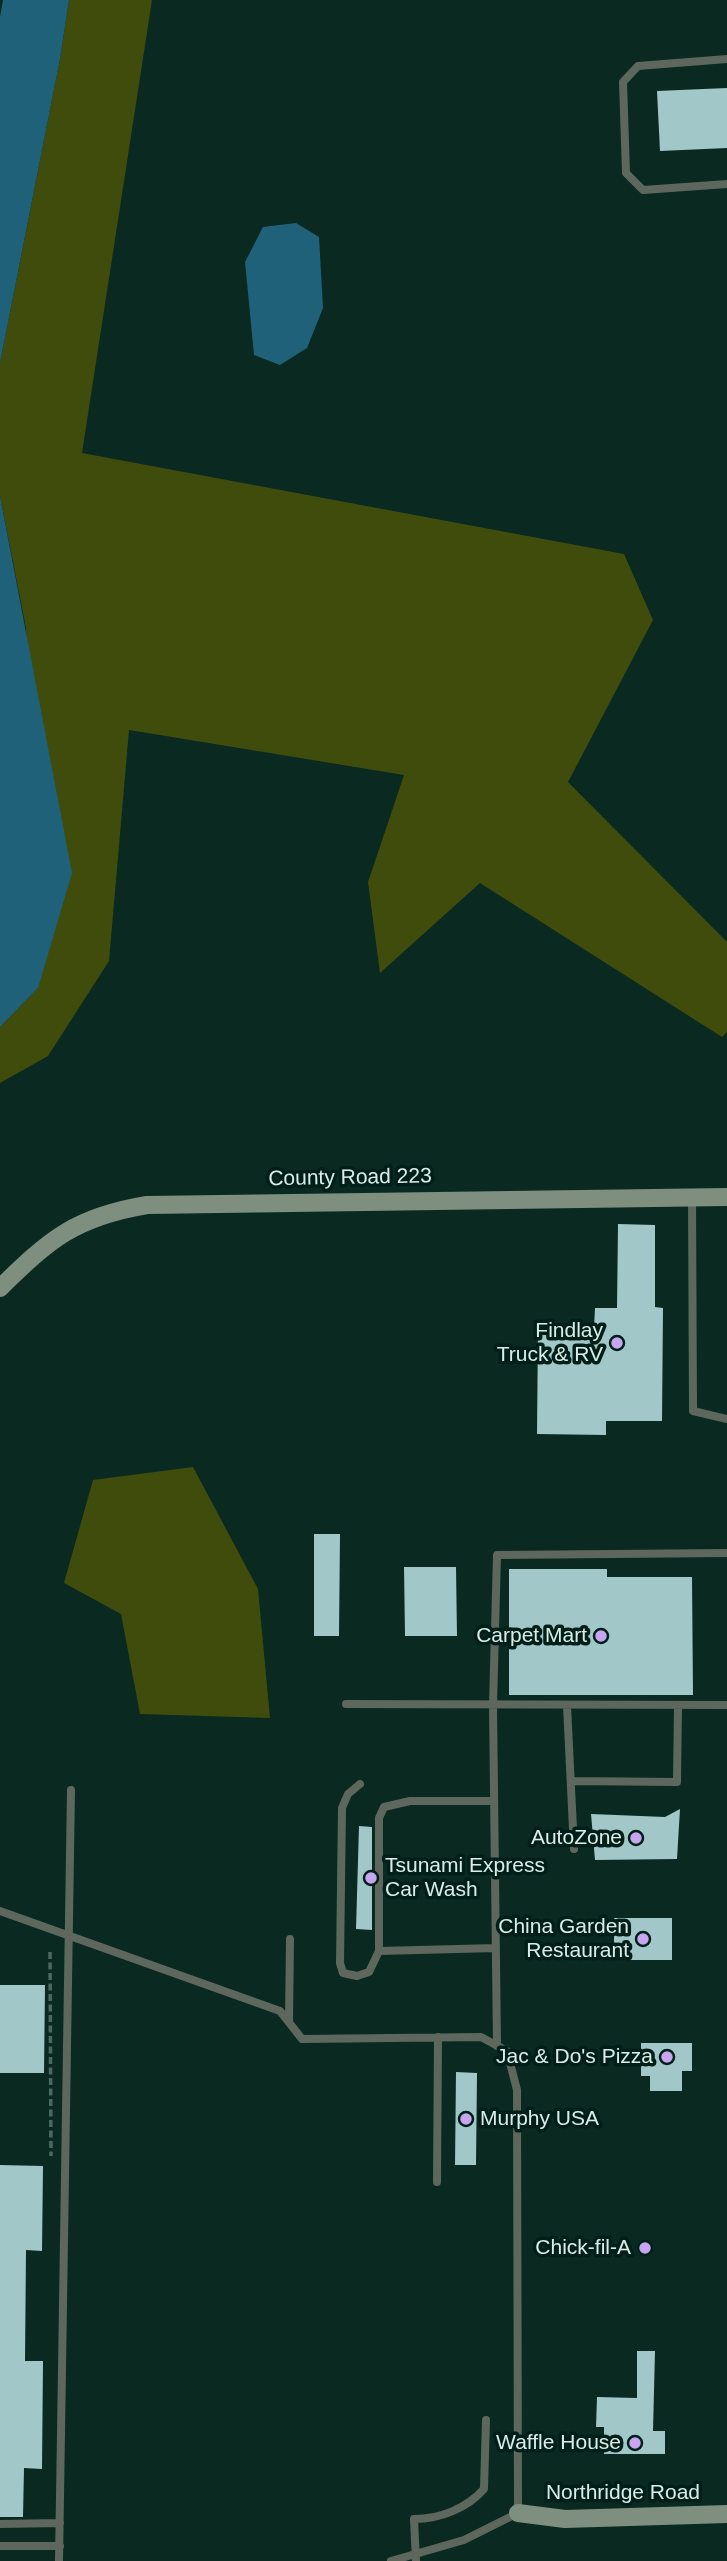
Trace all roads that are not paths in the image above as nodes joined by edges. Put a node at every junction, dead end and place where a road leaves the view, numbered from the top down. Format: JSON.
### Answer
{"nodes":[{"id":1,"x":727,"y":59,"type":"edge"},
{"id":2,"x":727,"y":184,"type":"edge"},
{"id":3,"x":727,"y":1197,"type":"edge"},
{"id":4,"x":692,"y":1198,"type":"junction"},
{"id":5,"x":0,"y":1288,"type":"edge"},
{"id":6,"x":727,"y":1419,"type":"edge"},
{"id":7,"x":727,"y":1553,"type":"edge"},
{"id":8,"x":346,"y":1704,"type":"dead end"},
{"id":9,"x":493,"y":1705,"type":"junction"},
{"id":10,"x":678,"y":1705,"type":"junction"},
{"id":11,"x":727,"y":1705,"type":"edge"},
{"id":12,"x":567,"y":1706,"type":"junction"},
{"id":13,"x":571,"y":1781,"type":"junction"},
{"id":14,"x":360,"y":1784,"type":"dead end"},
{"id":15,"x":71,"y":1790,"type":"dead end"},
{"id":16,"x":494,"y":1801,"type":"junction"},
{"id":17,"x":574,"y":1849,"type":"dead end"},
{"id":18,"x":0,"y":1911,"type":"edge"},
{"id":19,"x":66,"y":1935,"type":"junction"},
{"id":20,"x":290,"y":1939,"type":"dead end"},
{"id":21,"x":496,"y":1948,"type":"junction"},
{"id":22,"x":379,"y":1951,"type":"junction"},
{"id":23,"x":289,"y":2022,"type":"junction"},
{"id":24,"x":438,"y":2037,"type":"junction"},
{"id":25,"x":497,"y":2046,"type":"junction"},
{"id":26,"x":437,"y":2182,"type":"dead end"},
{"id":27,"x":486,"y":2420,"type":"dead end"},
{"id":28,"x":518,"y":2513,"type":"junction"},
{"id":29,"x":727,"y":2514,"type":"edge"},
{"id":30,"x":60,"y":2523,"type":"junction"},
{"id":31,"x":0,"y":2524,"type":"edge"},
{"id":32,"x":0,"y":2546,"type":"edge"},
{"id":33,"x":60,"y":2546,"type":"junction"},
{"id":34,"x":416,"y":2557,"type":"edge"},
{"id":35,"x":60,"y":2561,"type":"edge"},
{"id":36,"x":391,"y":2561,"type":"edge"}],
"edges":[{"from":1,"to":2,"type":"lane"},
{"from":3,"to":4,"type":"street","name":"County Road 223"},
{"from":4,"to":5,"type":"street","name":"County Road 223"},
{"from":4,"to":6,"type":"lane"},
{"from":7,"to":9,"type":"lane"},
{"from":8,"to":9,"type":"lane"},
{"from":9,"to":12,"type":"lane"},
{"from":9,"to":16,"type":"lane"},
{"from":10,"to":11,"type":"lane"},
{"from":10,"to":12,"type":"lane"},
{"from":10,"to":13,"type":"lane"},
{"from":12,"to":13,"type":"lane"},
{"from":13,"to":17,"type":"lane"},
{"from":14,"to":22,"type":"lane"},
{"from":15,"to":19,"type":"lane"},
{"from":16,"to":21,"type":"lane"},
{"from":16,"to":22,"type":"lane"},
{"from":18,"to":19,"type":"lane"},
{"from":19,"to":23,"type":"lane"},
{"from":19,"to":30,"type":"lane"},
{"from":20,"to":23,"type":"lane"},
{"from":21,"to":22,"type":"lane"},
{"from":21,"to":25,"type":"lane"},
{"from":23,"to":24,"type":"lane"},
{"from":24,"to":25,"type":"lane"},
{"from":24,"to":26,"type":"lane"},
{"from":25,"to":28,"type":"lane"},
{"from":27,"to":34,"type":"lane"},
{"from":28,"to":29,"type":"street","name":"Northridge Road"},
{"from":28,"to":34,"type":"lane"},
{"from":30,"to":31,"type":"lane"},
{"from":30,"to":33,"type":"lane"},
{"from":32,"to":33,"type":"lane"},
{"from":33,"to":35,"type":"lane"},
{"from":34,"to":36,"type":"lane"}]}
